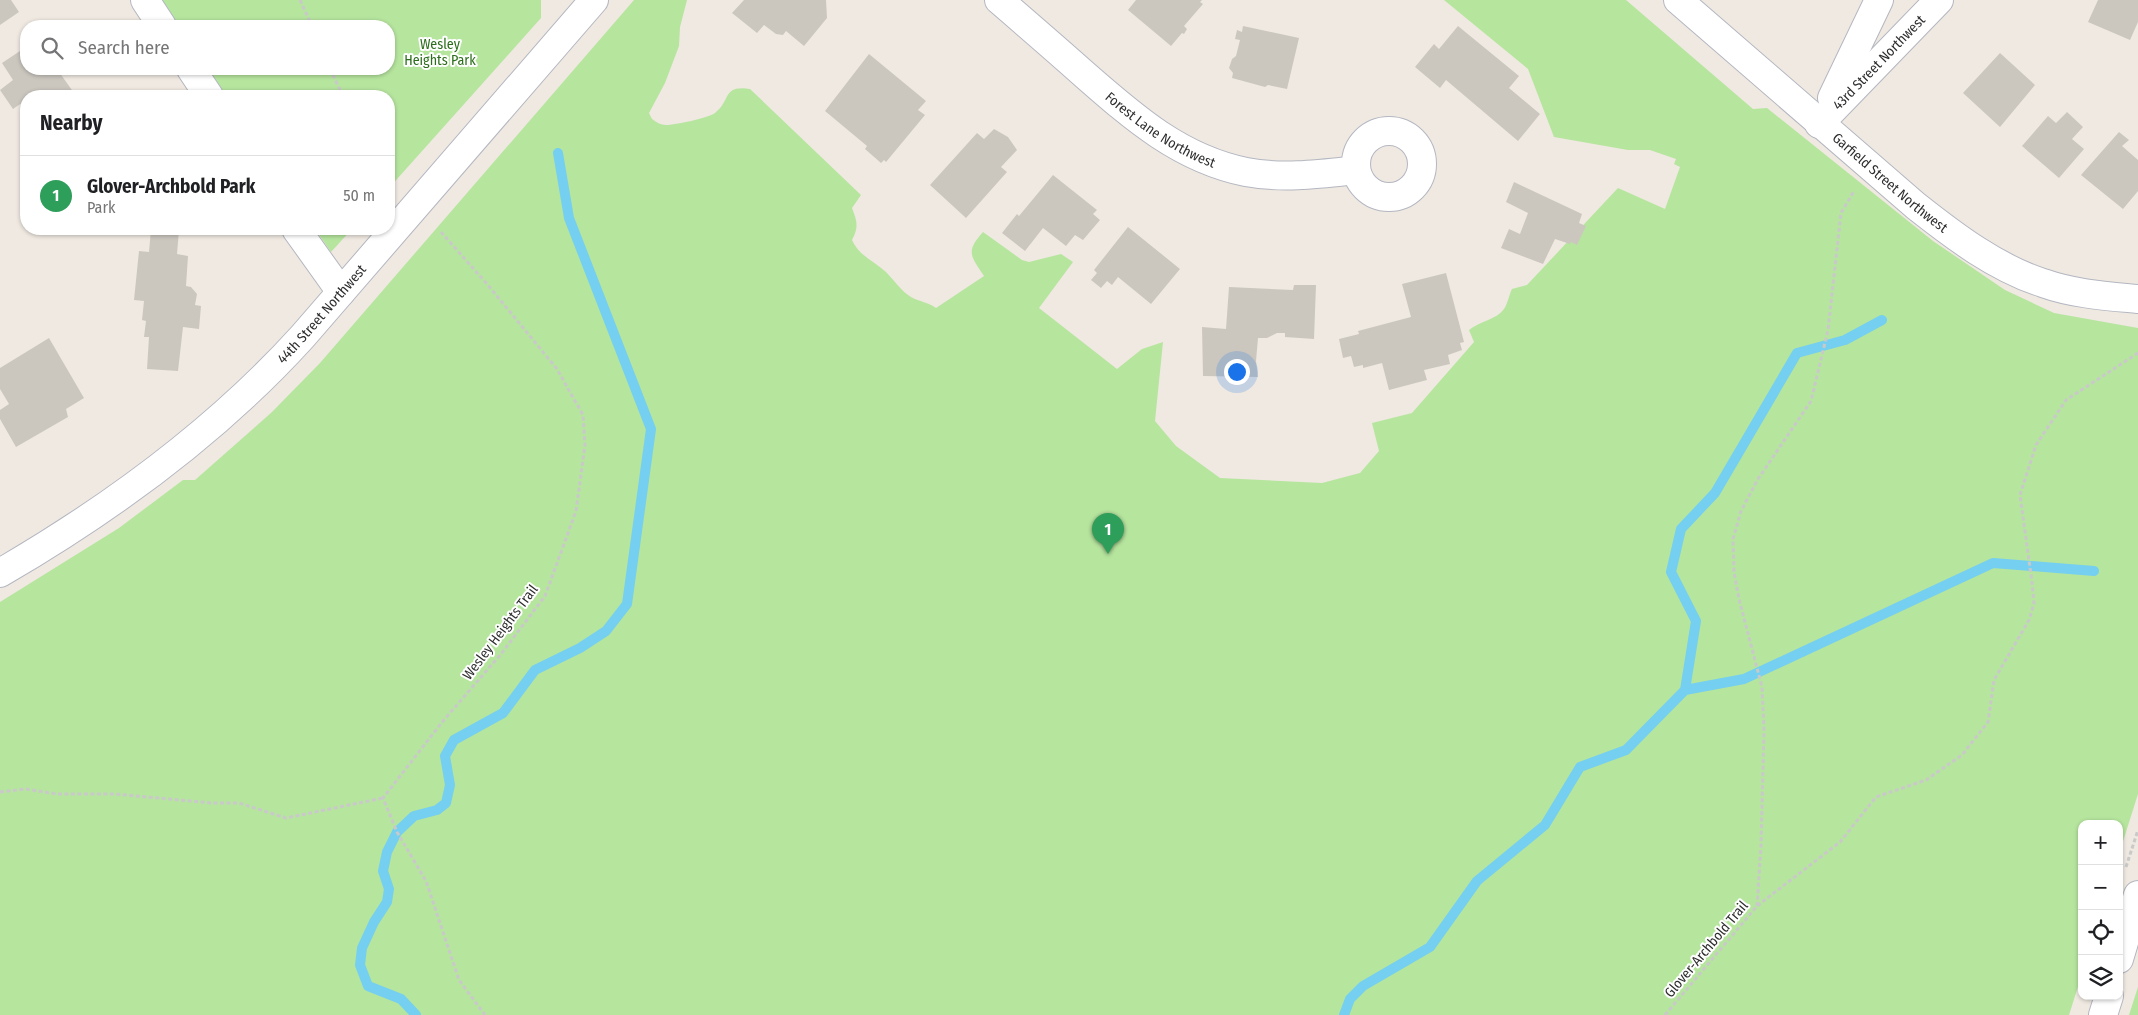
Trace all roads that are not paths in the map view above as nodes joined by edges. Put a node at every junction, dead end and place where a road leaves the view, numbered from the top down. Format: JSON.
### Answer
{"nodes":[{"id":1,"x":145,"y":0,"type":"edge"},
{"id":2,"x":594,"y":0,"type":"edge"},
{"id":3,"x":999,"y":0,"type":"edge"},
{"id":4,"x":1678,"y":0,"type":"edge"},
{"id":5,"x":1878,"y":0,"type":"edge"},
{"id":6,"x":1939,"y":0,"type":"edge"},
{"id":7,"x":158,"y":20,"type":"edge"},
{"id":8,"x":194,"y":75,"type":"edge"},
{"id":9,"x":205,"y":90,"type":"edge"},
{"id":10,"x":1819,"y":124,"type":"junction"},
{"id":11,"x":1356,"y":170,"type":"dead end"},
{"id":12,"x":395,"y":230,"type":"edge"},
{"id":13,"x":300,"y":235,"type":"edge"},
{"id":14,"x":390,"y":235,"type":"edge"},
{"id":15,"x":341,"y":292,"type":"junction"},
{"id":16,"x":2138,"y":299,"type":"edge"},
{"id":17,"x":0,"y":573,"type":"edge"},
{"id":18,"x":2131,"y":884,"type":"edge"},
{"id":19,"x":2120,"y":955,"type":"edge"},
{"id":20,"x":2107,"y":1000,"type":"edge"},
{"id":21,"x":2103,"y":1015,"type":"edge"}],
"edges":[{"from":1,"to":7,"type":"street"},
{"from":2,"to":12,"type":"street","name":"44th Street Northwest"},
{"from":3,"to":11,"type":"street","name":"Forest Lane Northwest"},
{"from":4,"to":10,"type":"street","name":"Garfield Street Northwest"},
{"from":5,"to":10,"type":"street"},
{"from":6,"to":10,"type":"street","name":"43rd Street Northwest"},
{"from":8,"to":9,"type":"street"},
{"from":10,"to":16,"type":"street","name":"Garfield Street Northwest"},
{"from":13,"to":15,"type":"street"},
{"from":14,"to":15,"type":"street","name":"44th Street Northwest"},
{"from":15,"to":17,"type":"street","name":"44th Street Northwest"},
{"from":18,"to":19,"type":"street"},
{"from":20,"to":21,"type":"street"}]}
